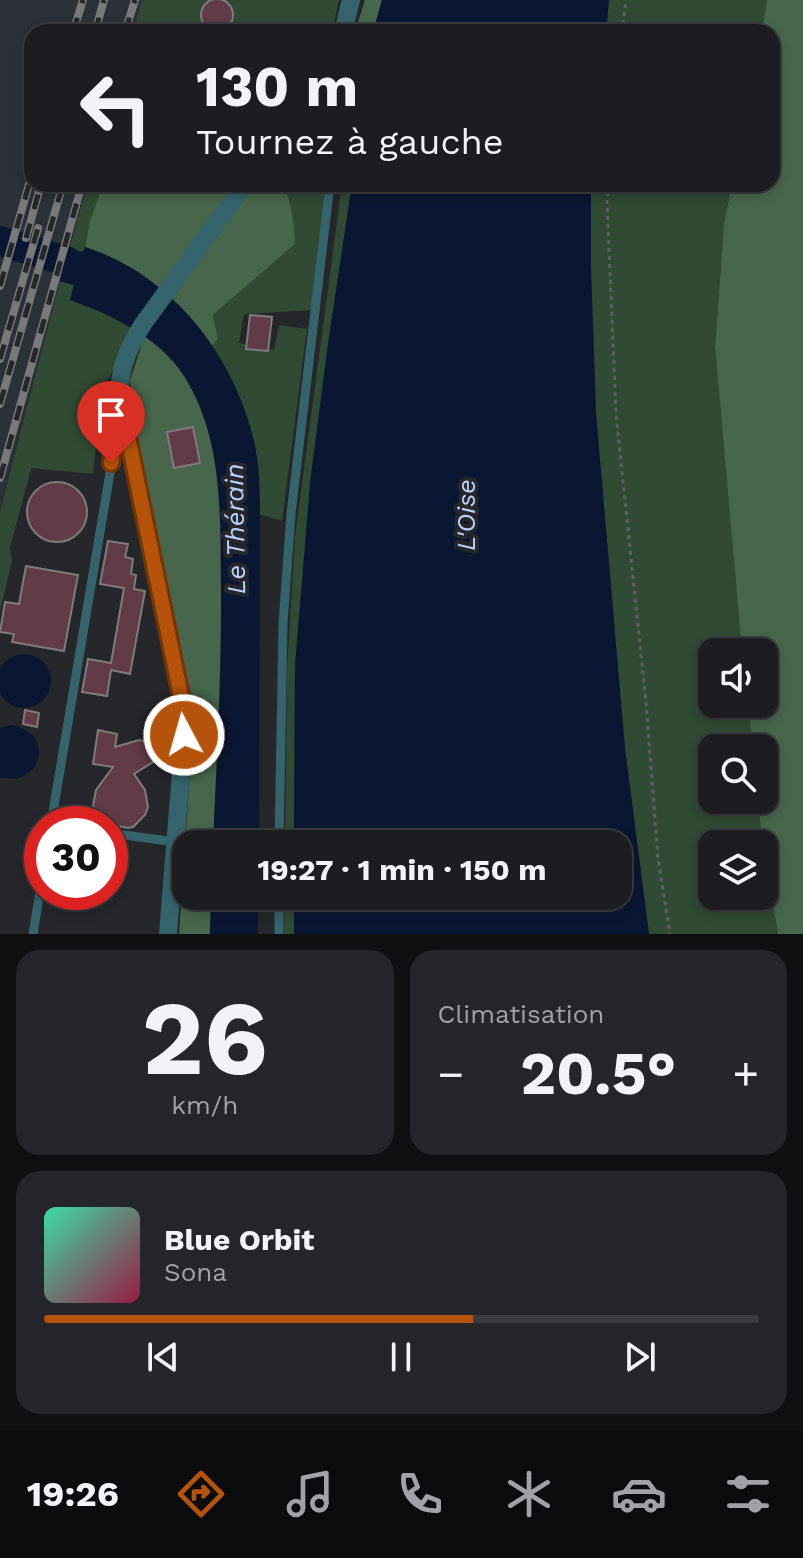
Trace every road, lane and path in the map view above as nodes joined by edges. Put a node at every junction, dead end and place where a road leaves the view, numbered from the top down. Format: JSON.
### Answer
{"nodes":[{"id":1,"x":351,"y":0,"type":"edge"},
{"id":2,"x":626,"y":0,"type":"edge"},
{"id":3,"x":345,"y":24,"type":"edge"},
{"id":4,"x":623,"y":24,"type":"edge"},
{"id":5,"x":239,"y":192,"type":"edge"},
{"id":6,"x":329,"y":192,"type":"edge"},
{"id":7,"x":608,"y":192,"type":"edge"},
{"id":8,"x":121,"y":403,"type":"junction"},
{"id":9,"x":54,"y":806,"type":"edge"},
{"id":10,"x":176,"y":830,"type":"edge"},
{"id":11,"x":279,"y":830,"type":"edge"},
{"id":12,"x":128,"y":835,"type":"edge"},
{"id":13,"x":172,"y":842,"type":"edge"},
{"id":14,"x":172,"y":881,"type":"edge"},
{"id":15,"x":37,"y":910,"type":"edge"},
{"id":16,"x":279,"y":910,"type":"edge"},
{"id":17,"x":33,"y":934,"type":"edge"},
{"id":18,"x":168,"y":934,"type":"edge"},
{"id":19,"x":279,"y":934,"type":"edge"},
{"id":20,"x":670,"y":934,"type":"edge"}],
"edges":[{"from":1,"to":3,"type":"street"},
{"from":2,"to":4,"type":"path"},
{"from":5,"to":8,"type":"street"},
{"from":6,"to":11,"type":"lane"},
{"from":7,"to":20,"type":"path"},
{"from":8,"to":9,"type":"lane"},
{"from":8,"to":10,"type":"street"},
{"from":12,"to":13,"type":"lane"},
{"from":14,"to":18,"type":"street"},
{"from":15,"to":17,"type":"lane"},
{"from":16,"to":19,"type":"lane"}]}
